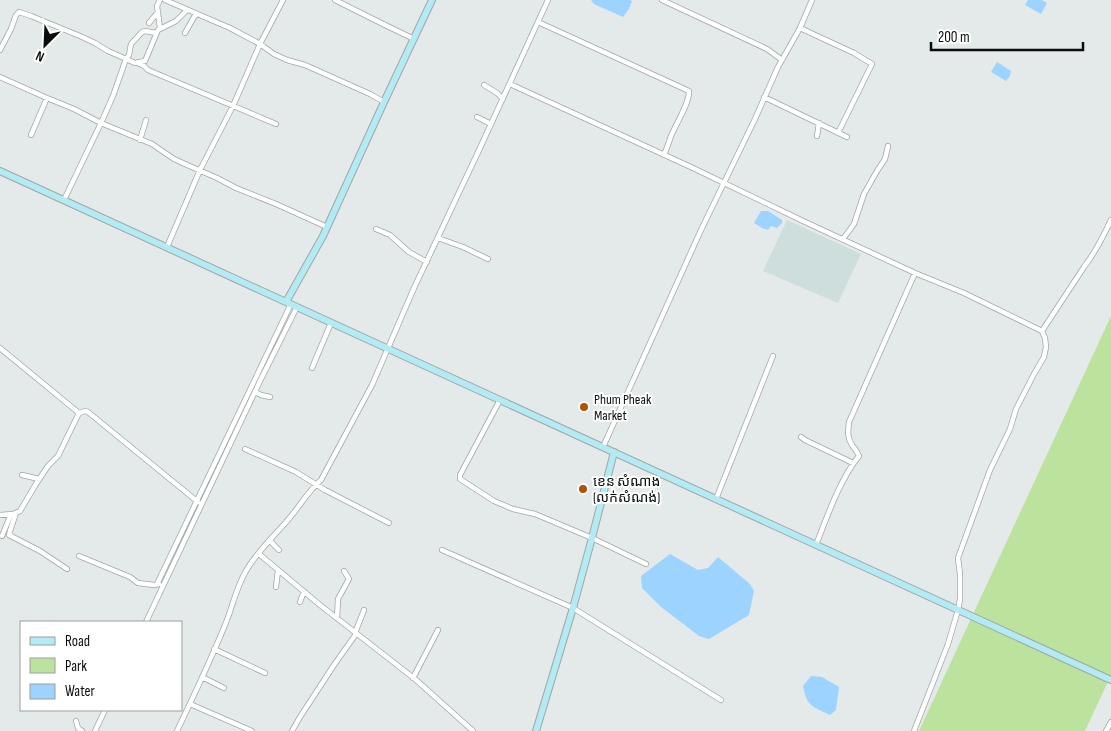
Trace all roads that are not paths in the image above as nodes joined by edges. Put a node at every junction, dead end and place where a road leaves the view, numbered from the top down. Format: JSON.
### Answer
{"nodes":[{"id":1,"x":160,"y":0,"type":"edge"},
{"id":2,"x":165,"y":0,"type":"edge"},
{"id":3,"x":283,"y":0,"type":"edge"},
{"id":4,"x":335,"y":0,"type":"edge"},
{"id":5,"x":432,"y":0,"type":"edge"},
{"id":6,"x":548,"y":0,"type":"edge"},
{"id":7,"x":662,"y":0,"type":"edge"},
{"id":8,"x":812,"y":0,"type":"edge"},
{"id":9,"x":187,"y":10,"type":"junction"},
{"id":10,"x":158,"y":12,"type":"junction"},
{"id":11,"x":197,"y":14,"type":"junction"},
{"id":12,"x":538,"y":22,"type":"junction"},
{"id":13,"x":149,"y":23,"type":"dead end"},
{"id":14,"x":800,"y":28,"type":"junction"},
{"id":15,"x":158,"y":30,"type":"junction"},
{"id":16,"x":185,"y":33,"type":"dead end"},
{"id":17,"x":414,"y":38,"type":"junction"},
{"id":18,"x":260,"y":44,"type":"junction"},
{"id":19,"x":0,"y":50,"type":"edge"},
{"id":20,"x":126,"y":60,"type":"junction"},
{"id":21,"x":782,"y":60,"type":"junction"},
{"id":22,"x":138,"y":63,"type":"junction"},
{"id":23,"x":0,"y":77,"type":"edge"},
{"id":24,"x":510,"y":84,"type":"junction"},
{"id":25,"x":484,"y":85,"type":"dead end"},
{"id":26,"x":764,"y":97,"type":"junction"},
{"id":27,"x":47,"y":98,"type":"junction"},
{"id":28,"x":503,"y":99,"type":"junction"},
{"id":29,"x":384,"y":102,"type":"junction"},
{"id":30,"x":233,"y":106,"type":"junction"},
{"id":31,"x":478,"y":117,"type":"dead end"},
{"id":32,"x":146,"y":120,"type":"dead end"},
{"id":33,"x":101,"y":122,"type":"junction"},
{"id":34,"x":819,"y":123,"type":"junction"},
{"id":35,"x":276,"y":124,"type":"dead end"},
{"id":36,"x":491,"y":124,"type":"junction"},
{"id":37,"x":838,"y":133,"type":"junction"},
{"id":38,"x":31,"y":135,"type":"dead end"},
{"id":39,"x":817,"y":136,"type":"dead end"},
{"id":40,"x":847,"y":137,"type":"dead end"},
{"id":41,"x":140,"y":140,"type":"junction"},
{"id":42,"x":888,"y":146,"type":"dead end"},
{"id":43,"x":664,"y":155,"type":"junction"},
{"id":44,"x":200,"y":170,"type":"junction"},
{"id":45,"x":0,"y":171,"type":"edge"},
{"id":46,"x":724,"y":183,"type":"junction"},
{"id":47,"x":64,"y":200,"type":"junction"},
{"id":48,"x":1111,"y":220,"type":"edge"},
{"id":49,"x":327,"y":227,"type":"junction"},
{"id":50,"x":376,"y":229,"type":"dead end"},
{"id":51,"x":438,"y":238,"type":"junction"},
{"id":52,"x":843,"y":239,"type":"junction"},
{"id":53,"x":167,"y":248,"type":"junction"},
{"id":54,"x":488,"y":258,"type":"dead end"},
{"id":55,"x":426,"y":262,"type":"junction"},
{"id":56,"x":916,"y":273,"type":"junction"},
{"id":57,"x":291,"y":304,"type":"junction"},
{"id":58,"x":331,"y":323,"type":"junction"},
{"id":59,"x":1042,"y":331,"type":"junction"},
{"id":60,"x":0,"y":348,"type":"edge"},
{"id":61,"x":388,"y":349,"type":"junction"},
{"id":62,"x":773,"y":356,"type":"dead end"},
{"id":63,"x":312,"y":368,"type":"dead end"},
{"id":64,"x":255,"y":392,"type":"junction"},
{"id":65,"x":270,"y":397,"type":"dead end"},
{"id":66,"x":500,"y":400,"type":"junction"},
{"id":67,"x":79,"y":413,"type":"junction"},
{"id":68,"x":801,"y":436,"type":"dead end"},
{"id":69,"x":603,"y":447,"type":"junction"},
{"id":70,"x":246,"y":449,"type":"dead end"},
{"id":71,"x":614,"y":452,"type":"junction"},
{"id":72,"x":853,"y":463,"type":"junction"},
{"id":73,"x":22,"y":475,"type":"dead end"},
{"id":74,"x":39,"y":479,"type":"junction"},
{"id":75,"x":316,"y":484,"type":"junction"},
{"id":76,"x":716,"y":499,"type":"junction"},
{"id":77,"x":199,"y":502,"type":"junction"},
{"id":78,"x":13,"y":514,"type":"junction"},
{"id":79,"x":0,"y":515,"type":"edge"},
{"id":80,"x":389,"y":524,"type":"dead end"},
{"id":81,"x":2,"y":536,"type":"dead end"},
{"id":82,"x":592,"y":538,"type":"junction"},
{"id":83,"x":270,"y":541,"type":"junction"},
{"id":84,"x":816,"y":545,"type":"junction"},
{"id":85,"x":279,"y":550,"type":"dead end"},
{"id":86,"x":442,"y":550,"type":"dead end"},
{"id":87,"x":259,"y":554,"type":"junction"},
{"id":88,"x":80,"y":556,"type":"dead end"},
{"id":89,"x":646,"y":564,"type":"dead end"},
{"id":90,"x":67,"y":569,"type":"dead end"},
{"id":91,"x":278,"y":570,"type":"junction"},
{"id":92,"x":344,"y":572,"type":"dead end"},
{"id":93,"x":160,"y":585,"type":"junction"},
{"id":94,"x":276,"y":587,"type":"dead end"},
{"id":95,"x":304,"y":591,"type":"junction"},
{"id":96,"x":300,"y":602,"type":"dead end"},
{"id":97,"x":573,"y":608,"type":"junction"},
{"id":98,"x":364,"y":610,"type":"dead end"},
{"id":99,"x":958,"y":610,"type":"junction"},
{"id":100,"x":337,"y":618,"type":"junction"},
{"id":101,"x":146,"y":621,"type":"edge"},
{"id":102,"x":438,"y":630,"type":"dead end"},
{"id":103,"x":356,"y":634,"type":"junction"},
{"id":104,"x":214,"y":649,"type":"junction"},
{"id":105,"x":266,"y":673,"type":"dead end"},
{"id":106,"x":202,"y":677,"type":"junction"},
{"id":107,"x":414,"y":678,"type":"junction"},
{"id":108,"x":1111,"y":680,"type":"edge"},
{"id":109,"x":224,"y":688,"type":"dead end"},
{"id":110,"x":721,"y":700,"type":"dead end"},
{"id":111,"x":190,"y":704,"type":"junction"},
{"id":112,"x":104,"y":711,"type":"edge"},
{"id":113,"x":76,"y":721,"type":"dead end"},
{"id":114,"x":1111,"y":722,"type":"edge"},
{"id":115,"x":82,"y":731,"type":"edge"},
{"id":116,"x":94,"y":731,"type":"edge"},
{"id":117,"x":176,"y":731,"type":"edge"},
{"id":118,"x":252,"y":731,"type":"edge"},
{"id":119,"x":292,"y":731,"type":"edge"},
{"id":120,"x":473,"y":731,"type":"edge"},
{"id":121,"x":536,"y":731,"type":"edge"},
{"id":122,"x":914,"y":731,"type":"edge"},
{"id":123,"x":1106,"y":731,"type":"edge"}],
"edges":[{"from":1,"to":10,"type":"street"},
{"from":2,"to":9,"type":"street"},
{"from":3,"to":18,"type":"street"},
{"from":4,"to":17,"type":"street"},
{"from":5,"to":17,"type":"main road"},
{"from":6,"to":12,"type":"street"},
{"from":7,"to":21,"type":"street"},
{"from":8,"to":14,"type":"street"},
{"from":9,"to":11,"type":"street"},
{"from":9,"to":15,"type":"street"},
{"from":10,"to":13,"type":"street"},
{"from":10,"to":15,"type":"street"},
{"from":11,"to":16,"type":"street"},
{"from":11,"to":18,"type":"street"},
{"from":12,"to":24,"type":"street"},
{"from":12,"to":43,"type":"street"},
{"from":14,"to":21,"type":"street"},
{"from":14,"to":37,"type":"street"},
{"from":15,"to":20,"type":"street"},
{"from":15,"to":22,"type":"street"},
{"from":17,"to":29,"type":"main road"},
{"from":18,"to":29,"type":"street"},
{"from":18,"to":30,"type":"street"},
{"from":19,"to":20,"type":"street"},
{"from":20,"to":22,"type":"street"},
{"from":20,"to":33,"type":"street"},
{"from":21,"to":26,"type":"street"},
{"from":22,"to":30,"type":"street"},
{"from":23,"to":27,"type":"street"},
{"from":24,"to":28,"type":"street"},
{"from":24,"to":43,"type":"street"},
{"from":25,"to":28,"type":"street"},
{"from":26,"to":34,"type":"street"},
{"from":26,"to":46,"type":"street"},
{"from":27,"to":33,"type":"street"},
{"from":27,"to":38,"type":"street"},
{"from":28,"to":36,"type":"street"},
{"from":29,"to":49,"type":"main road"},
{"from":30,"to":35,"type":"street"},
{"from":30,"to":44,"type":"street"},
{"from":31,"to":36,"type":"street"},
{"from":32,"to":41,"type":"street"},
{"from":33,"to":41,"type":"street"},
{"from":33,"to":47,"type":"street"},
{"from":34,"to":37,"type":"street"},
{"from":34,"to":39,"type":"street"},
{"from":36,"to":51,"type":"street"},
{"from":37,"to":40,"type":"street"},
{"from":41,"to":44,"type":"street"},
{"from":42,"to":52,"type":"street"},
{"from":43,"to":46,"type":"street"},
{"from":44,"to":49,"type":"street"},
{"from":44,"to":53,"type":"street"},
{"from":45,"to":47,"type":"main road"},
{"from":46,"to":52,"type":"street"},
{"from":46,"to":69,"type":"street"},
{"from":47,"to":53,"type":"main road"},
{"from":48,"to":59,"type":"street"},
{"from":49,"to":57,"type":"main road"},
{"from":50,"to":55,"type":"street"},
{"from":51,"to":54,"type":"street"},
{"from":51,"to":55,"type":"street"},
{"from":52,"to":56,"type":"street"},
{"from":53,"to":57,"type":"main road"},
{"from":55,"to":61,"type":"street"},
{"from":56,"to":59,"type":"street"},
{"from":56,"to":72,"type":"street"},
{"from":57,"to":58,"type":"main road"},
{"from":57,"to":64,"type":"street"},
{"from":57,"to":77,"type":"street"},
{"from":58,"to":61,"type":"main road"},
{"from":58,"to":63,"type":"street"},
{"from":59,"to":99,"type":"street"},
{"from":60,"to":67,"type":"street"},
{"from":61,"to":66,"type":"main road"},
{"from":61,"to":75,"type":"street"},
{"from":62,"to":76,"type":"street"},
{"from":64,"to":65,"type":"street"},
{"from":64,"to":77,"type":"street"},
{"from":66,"to":69,"type":"main road"},
{"from":66,"to":82,"type":"street"},
{"from":67,"to":74,"type":"street"},
{"from":67,"to":77,"type":"street"},
{"from":68,"to":72,"type":"street"},
{"from":69,"to":71,"type":"main road"},
{"from":70,"to":75,"type":"street"},
{"from":71,"to":76,"type":"main road"},
{"from":71,"to":82,"type":"main road"},
{"from":72,"to":84,"type":"street"},
{"from":73,"to":74,"type":"street"},
{"from":74,"to":78,"type":"street"},
{"from":75,"to":80,"type":"street"},
{"from":75,"to":83,"type":"street"},
{"from":76,"to":84,"type":"main road"},
{"from":77,"to":93,"type":"street"},
{"from":78,"to":79,"type":"street"},
{"from":78,"to":81,"type":"street"},
{"from":78,"to":90,"type":"street"},
{"from":82,"to":89,"type":"street"},
{"from":82,"to":97,"type":"main road"},
{"from":83,"to":85,"type":"street"},
{"from":83,"to":87,"type":"street"},
{"from":84,"to":99,"type":"main road"},
{"from":86,"to":97,"type":"street"},
{"from":87,"to":91,"type":"street"},
{"from":87,"to":104,"type":"street"},
{"from":88,"to":93,"type":"street"},
{"from":91,"to":94,"type":"street"},
{"from":91,"to":95,"type":"street"},
{"from":92,"to":100,"type":"street"},
{"from":93,"to":101,"type":"street"},
{"from":95,"to":96,"type":"street"},
{"from":95,"to":100,"type":"street"},
{"from":97,"to":110,"type":"street"},
{"from":97,"to":121,"type":"main road"},
{"from":98,"to":103,"type":"street"},
{"from":99,"to":108,"type":"main road"},
{"from":99,"to":122,"type":"street"},
{"from":100,"to":103,"type":"street"},
{"from":102,"to":107,"type":"street"},
{"from":103,"to":107,"type":"street"},
{"from":103,"to":119,"type":"street"},
{"from":104,"to":105,"type":"street"},
{"from":104,"to":106,"type":"street"},
{"from":106,"to":109,"type":"street"},
{"from":106,"to":111,"type":"street"},
{"from":107,"to":120,"type":"street"},
{"from":111,"to":117,"type":"street"},
{"from":111,"to":118,"type":"street"},
{"from":112,"to":116,"type":"street"},
{"from":113,"to":115,"type":"street"},
{"from":114,"to":123,"type":"street"}]}
